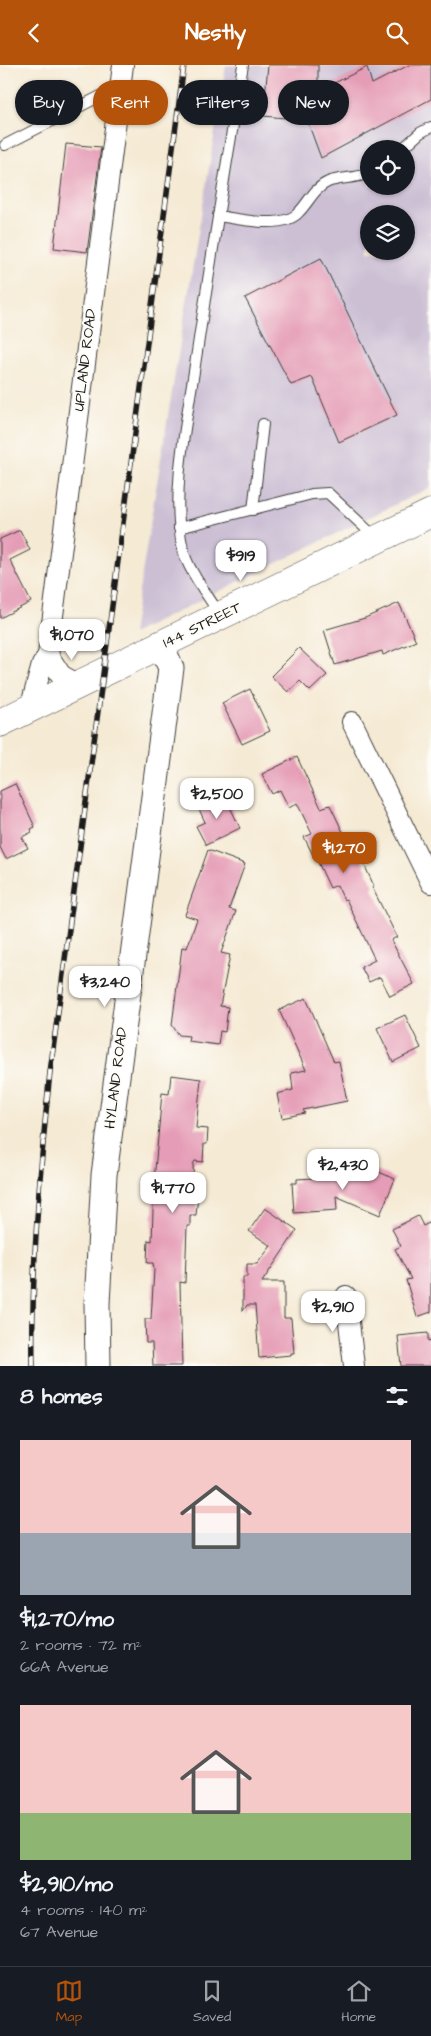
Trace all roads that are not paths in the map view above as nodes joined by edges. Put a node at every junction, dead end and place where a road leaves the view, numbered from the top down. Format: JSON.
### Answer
{"nodes":[{"id":1,"x":123,"y":65,"type":"edge"},
{"id":2,"x":243,"y":65,"type":"edge"},
{"id":3,"x":121,"y":80,"type":"edge"},
{"id":4,"x":93,"y":99,"type":"edge"},
{"id":5,"x":115,"y":125,"type":"edge"},
{"id":6,"x":431,"y":127,"type":"edge"},
{"id":7,"x":412,"y":140,"type":"edge"},
{"id":8,"x":5,"y":145,"type":"dead end"},
{"id":9,"x":360,"y":177,"type":"edge"},
{"id":10,"x":218,"y":217,"type":"junction"},
{"id":11,"x":263,"y":424,"type":"dead end"},
{"id":12,"x":252,"y":510,"type":"junction"},
{"id":13,"x":431,"y":513,"type":"edge"},
{"id":14,"x":179,"y":528,"type":"junction"},
{"id":15,"x":377,"y":539,"type":"junction"},
{"id":16,"x":221,"y":616,"type":"junction"},
{"id":17,"x":161,"y":645,"type":"junction"},
{"id":18,"x":48,"y":655,"type":"junction"},
{"id":19,"x":79,"y":685,"type":"junction"},
{"id":20,"x":30,"y":709,"type":"junction"},
{"id":21,"x":352,"y":722,"type":"dead end"},
{"id":22,"x":0,"y":723,"type":"edge"},
{"id":23,"x":431,"y":883,"type":"edge"},
{"id":24,"x":346,"y":1296,"type":"dead end"},
{"id":25,"x":98,"y":1366,"type":"edge"},
{"id":26,"x":354,"y":1366,"type":"edge"}],
"edges":[{"from":1,"to":3,"type":"street","name":"UPLAND ROAD"},
{"from":2,"to":10,"type":"lane"},
{"from":4,"to":8,"type":"lane"},
{"from":5,"to":18,"type":"street","name":"UPLAND ROAD"},
{"from":6,"to":7,"type":"lane"},
{"from":9,"to":10,"type":"lane"},
{"from":10,"to":14,"type":"lane"},
{"from":11,"to":12,"type":"lane"},
{"from":12,"to":14,"type":"lane"},
{"from":12,"to":15,"type":"lane"},
{"from":13,"to":15,"type":"main road","name":"144 STREET"},
{"from":14,"to":16,"type":"lane"},
{"from":15,"to":16,"type":"main road","name":"144 STREET"},
{"from":16,"to":17,"type":"main road","name":"144 STREET"},
{"from":17,"to":19,"type":"main road","name":"144 STREET"},
{"from":17,"to":25,"type":"street","name":"HYLAND ROAD"},
{"from":18,"to":19,"type":"street"},
{"from":18,"to":20,"type":"street","name":"UPLAND ROAD"},
{"from":19,"to":20,"type":"main road","name":"144 STREET"},
{"from":20,"to":22,"type":"main road","name":"144 STREET"},
{"from":21,"to":23,"type":"street"},
{"from":24,"to":26,"type":"street"}]}
